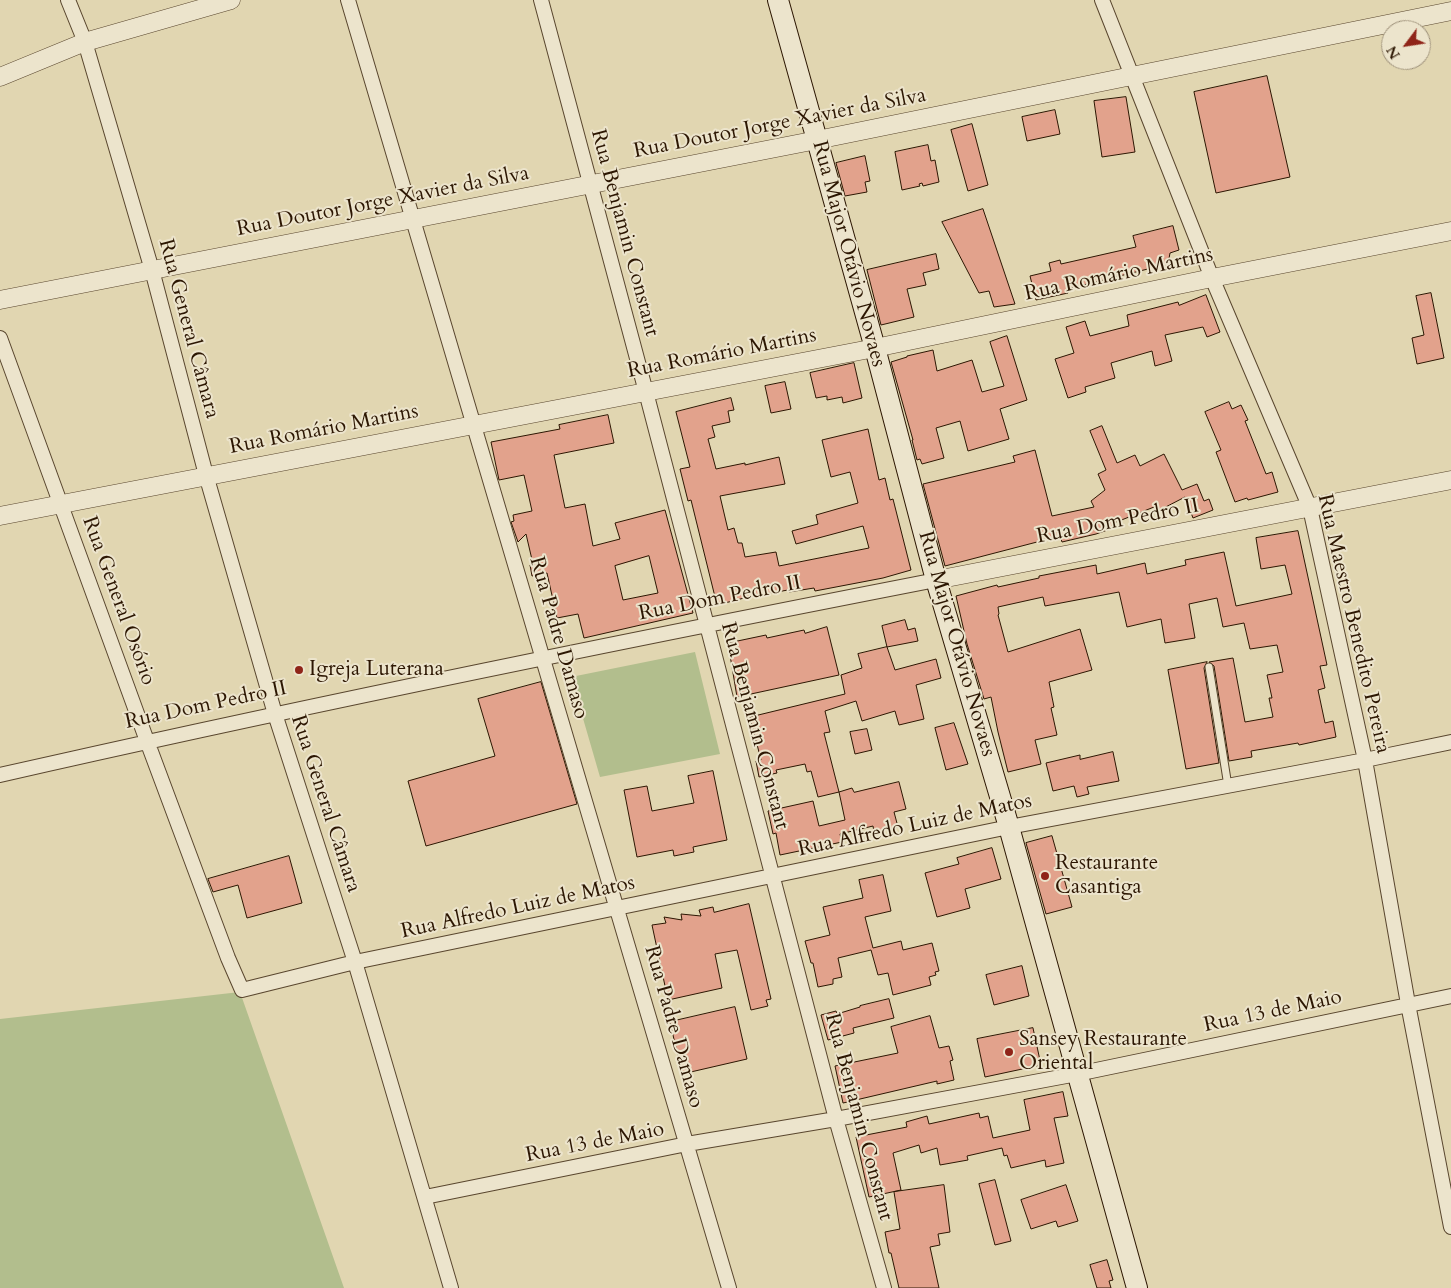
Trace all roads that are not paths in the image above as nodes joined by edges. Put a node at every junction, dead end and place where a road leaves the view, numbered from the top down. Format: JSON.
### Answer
{"nodes":[{"id":1,"x":68,"y":0,"type":"edge"},
{"id":2,"x":231,"y":0,"type":"edge"},
{"id":3,"x":348,"y":0,"type":"edge"},
{"id":4,"x":541,"y":0,"type":"edge"},
{"id":5,"x":778,"y":0,"type":"edge"},
{"id":6,"x":1102,"y":0,"type":"edge"},
{"id":7,"x":1451,"y":11,"type":"edge"},
{"id":8,"x":85,"y":42,"type":"junction"},
{"id":9,"x":0,"y":76,"type":"edge"},
{"id":10,"x":1133,"y":76,"type":"junction"},
{"id":11,"x":817,"y":140,"type":"junction"},
{"id":12,"x":590,"y":185,"type":"junction"},
{"id":13,"x":413,"y":220,"type":"junction"},
{"id":14,"x":1451,"y":232,"type":"edge"},
{"id":15,"x":152,"y":270,"type":"junction"},
{"id":16,"x":1212,"y":278,"type":"junction"},
{"id":17,"x":0,"y":300,"type":"edge"},
{"id":18,"x":0,"y":338,"type":"edge"},
{"id":19,"x":875,"y":348,"type":"junction"},
{"id":20,"x":646,"y":392,"type":"junction"},
{"id":21,"x":474,"y":424,"type":"junction"},
{"id":22,"x":206,"y":475,"type":"junction"},
{"id":23,"x":1451,"y":480,"type":"edge"},
{"id":24,"x":61,"y":504,"type":"junction"},
{"id":25,"x":1310,"y":508,"type":"junction"},
{"id":26,"x":0,"y":516,"type":"edge"},
{"id":27,"x":936,"y":580,"type":"junction"},
{"id":28,"x":706,"y":625,"type":"junction"},
{"id":29,"x":543,"y":658,"type":"junction"},
{"id":30,"x":1209,"y":667,"type":"dead end"},
{"id":31,"x":275,"y":714,"type":"junction"},
{"id":32,"x":147,"y":741,"type":"junction"},
{"id":33,"x":1451,"y":742,"type":"edge"},
{"id":34,"x":1365,"y":760,"type":"junction"},
{"id":35,"x":0,"y":775,"type":"edge"},
{"id":36,"x":1228,"y":786,"type":"junction"},
{"id":37,"x":1009,"y":827,"type":"junction"},
{"id":38,"x":773,"y":876,"type":"junction"},
{"id":39,"x":617,"y":908,"type":"junction"},
{"id":40,"x":355,"y":962,"type":"junction"},
{"id":41,"x":242,"y":990,"type":"joint"},
{"id":42,"x":1451,"y":996,"type":"edge"},
{"id":43,"x":1408,"y":1004,"type":"junction"},
{"id":44,"x":1077,"y":1074,"type":"junction"},
{"id":45,"x":836,"y":1120,"type":"junction"},
{"id":46,"x":687,"y":1144,"type":"junction"},
{"id":47,"x":425,"y":1197,"type":"junction"},
{"id":48,"x":1451,"y":1228,"type":"edge"},
{"id":49,"x":450,"y":1288,"type":"edge"},
{"id":50,"x":729,"y":1288,"type":"edge"},
{"id":51,"x":884,"y":1288,"type":"edge"},
{"id":52,"x":1137,"y":1288,"type":"edge"}],
"edges":[{"from":1,"to":8,"type":"street","name":"Rua General Câmara"},
{"from":2,"to":8,"type":"street"},
{"from":3,"to":13,"type":"street","name":"Rua Padre Damaso"},
{"from":4,"to":12,"type":"street","name":"Rua Benjamin Constant"},
{"from":5,"to":11,"type":"main road","name":"Rua Major Otávio Novaes"},
{"from":6,"to":10,"type":"street","name":"Rua Maestro Benedito Pereira"},
{"from":7,"to":10,"type":"street","name":"Rua Doutor Jorge Xavier da Silva"},
{"from":8,"to":9,"type":"street"},
{"from":8,"to":15,"type":"street","name":"Rua General Câmara"},
{"from":10,"to":11,"type":"street","name":"Rua Doutor Jorge Xavier da Silva"},
{"from":10,"to":16,"type":"street","name":"Rua Maestro Benedito Pereira"},
{"from":11,"to":12,"type":"street","name":"Rua Doutor Jorge Xavier da Silva"},
{"from":11,"to":19,"type":"main road","name":"Rua Major Otávio Novaes"},
{"from":12,"to":13,"type":"street","name":"Rua Doutor Jorge Xavier da Silva"},
{"from":12,"to":20,"type":"street","name":"Rua Benjamin Constant"},
{"from":13,"to":15,"type":"street","name":"Rua Doutor Jorge Xavier da Silva"},
{"from":13,"to":21,"type":"street","name":"Rua Padre Damaso"},
{"from":14,"to":16,"type":"street","name":"Rua Romário Martins"},
{"from":15,"to":17,"type":"street","name":"Rua Doutor Jorge Xavier da Silva"},
{"from":15,"to":22,"type":"street","name":"Rua General Câmara"},
{"from":16,"to":19,"type":"street","name":"Rua Romário Martins"},
{"from":16,"to":25,"type":"street","name":"Rua Maestro Benedito Pereira"},
{"from":18,"to":24,"type":"street","name":"Rua General Osório"},
{"from":19,"to":20,"type":"street","name":"Rua Romário Martins"},
{"from":19,"to":27,"type":"main road","name":"Rua Major Otávio Novaes"},
{"from":20,"to":21,"type":"street","name":"Rua Romário Martins"},
{"from":20,"to":28,"type":"street","name":"Rua Benjamin Constant"},
{"from":21,"to":22,"type":"street","name":"Rua Romário Martins"},
{"from":21,"to":29,"type":"street","name":"Rua Padre Damaso"},
{"from":22,"to":24,"type":"street","name":"Rua Romário Martins"},
{"from":22,"to":31,"type":"street","name":"Rua General Câmara"},
{"from":23,"to":25,"type":"street","name":"Rua Dom Pedro II"},
{"from":24,"to":26,"type":"street","name":"Rua Romário Martins"},
{"from":24,"to":32,"type":"street","name":"Rua General Osório"},
{"from":25,"to":27,"type":"street","name":"Rua Dom Pedro II"},
{"from":25,"to":34,"type":"street","name":"Rua Maestro Benedito Pereira"},
{"from":27,"to":28,"type":"street","name":"Rua Dom Pedro II"},
{"from":27,"to":37,"type":"main road","name":"Rua Major Otávio Novaes"},
{"from":28,"to":29,"type":"street","name":"Rua Dom Pedro II"},
{"from":28,"to":38,"type":"street","name":"Rua Benjamin Constant"},
{"from":29,"to":31,"type":"street","name":"Rua Dom Pedro II"},
{"from":29,"to":39,"type":"street","name":"Rua Padre Damaso"},
{"from":30,"to":36,"type":"lane"},
{"from":31,"to":32,"type":"street","name":"Rua Dom Pedro II"},
{"from":31,"to":40,"type":"street","name":"Rua General Câmara"},
{"from":32,"to":35,"type":"street","name":"Rua Dom Pedro II"},
{"from":32,"to":41,"type":"street","name":"Rua General Osório"},
{"from":33,"to":34,"type":"street","name":"Rua Alfredo Luiz de Matos"},
{"from":34,"to":36,"type":"street","name":"Rua Alfredo Luiz de Matos"},
{"from":34,"to":43,"type":"street","name":"Rua Maestro Benedito Pereira"},
{"from":36,"to":37,"type":"street","name":"Rua Alfredo Luiz de Matos"},
{"from":37,"to":38,"type":"street","name":"Rua Alfredo Luiz de Matos"},
{"from":37,"to":44,"type":"main road","name":"Rua Major Otávio Novaes"},
{"from":38,"to":39,"type":"street","name":"Rua Alfredo Luiz de Matos"},
{"from":38,"to":45,"type":"street","name":"Rua Benjamin Constant"},
{"from":39,"to":40,"type":"street","name":"Rua Alfredo Luiz de Matos"},
{"from":39,"to":46,"type":"street","name":"Rua Padre Damaso"},
{"from":40,"to":41,"type":"street","name":"Rua Alfredo Luiz de Matos"},
{"from":40,"to":47,"type":"street","name":"Rua General Câmara"},
{"from":42,"to":43,"type":"street","name":"Rua 13 de Maio"},
{"from":43,"to":44,"type":"street","name":"Rua 13 de Maio"},
{"from":43,"to":48,"type":"street","name":"Rua Maestro Benedito Pereira"},
{"from":44,"to":45,"type":"street","name":"Rua 13 de Maio"},
{"from":44,"to":52,"type":"main road","name":"Rua Major Otávio Novaes"},
{"from":45,"to":46,"type":"street","name":"Rua 13 de Maio"},
{"from":45,"to":51,"type":"street","name":"Rua Benjamin Constant"},
{"from":46,"to":47,"type":"street","name":"Rua 13 de Maio"},
{"from":46,"to":50,"type":"street","name":"Rua Padre Damaso"},
{"from":47,"to":49,"type":"street","name":"Rua General Câmara"}]}
